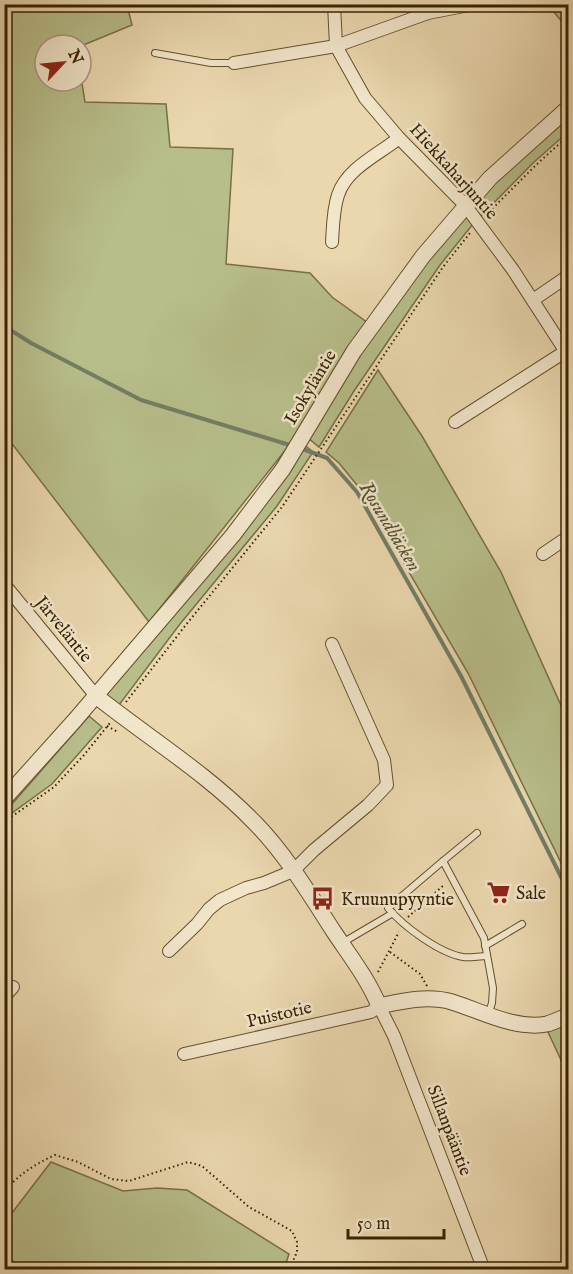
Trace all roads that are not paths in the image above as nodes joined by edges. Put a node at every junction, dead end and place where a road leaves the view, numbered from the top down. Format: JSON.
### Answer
{"nodes":[{"id":1,"x":334,"y":4,"type":"edge"},
{"id":2,"x":474,"y":4,"type":"edge"},
{"id":3,"x":336,"y":46,"type":"junction"},
{"id":4,"x":155,"y":53,"type":"dead end"},
{"id":5,"x":234,"y":63,"type":"joint"},
{"id":6,"x":568,"y":108,"type":"edge"},
{"id":7,"x":399,"y":138,"type":"junction"},
{"id":8,"x":465,"y":205,"type":"junction"},
{"id":9,"x":332,"y":242,"type":"dead end"},
{"id":10,"x":568,"y":276,"type":"edge"},
{"id":11,"x":533,"y":300,"type":"junction"},
{"id":12,"x":567,"y":353,"type":"edge"},
{"id":13,"x":455,"y":422,"type":"dead end"},
{"id":14,"x":568,"y":537,"type":"edge"},
{"id":15,"x":543,"y":554,"type":"dead end"},
{"id":16,"x":4,"y":584,"type":"edge"},
{"id":17,"x":332,"y":644,"type":"dead end"},
{"id":18,"x":96,"y":696,"type":"junction"},
{"id":19,"x":4,"y":799,"type":"edge"},
{"id":20,"x":477,"y":833,"type":"dead end"},
{"id":21,"x":443,"y":861,"type":"junction"},
{"id":22,"x":293,"y":871,"type":"junction"},
{"id":23,"x":393,"y":913,"type":"junction"},
{"id":24,"x":522,"y":924,"type":"dead end"},
{"id":25,"x":342,"y":944,"type":"junction"},
{"id":26,"x":485,"y":946,"type":"junction"},
{"id":27,"x":169,"y":951,"type":"dead end"},
{"id":28,"x":487,"y":956,"type":"junction"},
{"id":29,"x":13,"y":987,"type":"dead end"},
{"id":30,"x":4,"y":997,"type":"edge"},
{"id":31,"x":379,"y":1006,"type":"junction"},
{"id":32,"x":488,"y":1016,"type":"junction"},
{"id":33,"x":568,"y":1016,"type":"edge"},
{"id":34,"x":184,"y":1054,"type":"dead end"},
{"id":35,"x":484,"y":1269,"type":"edge"}],
"edges":[{"from":1,"to":3,"type":"street","name":"Hiekkaharjuntie"},
{"from":2,"to":3,"type":"street"},
{"from":3,"to":5,"type":"street"},
{"from":3,"to":7,"type":"street","name":"Hiekkaharjuntie"},
{"from":4,"to":5,"type":"lane"},
{"from":6,"to":8,"type":"street","name":"Isokyläntie"},
{"from":7,"to":8,"type":"street","name":"Hiekkaharjuntie"},
{"from":7,"to":9,"type":"street"},
{"from":8,"to":11,"type":"street","name":"Hiekkaharjuntie"},
{"from":8,"to":18,"type":"street","name":"Isokyläntie"},
{"from":10,"to":11,"type":"street"},
{"from":11,"to":12,"type":"street","name":"Hiekkaharjuntie"},
{"from":12,"to":13,"type":"street"},
{"from":14,"to":15,"type":"street"},
{"from":16,"to":18,"type":"street","name":"Järveläntie"},
{"from":17,"to":22,"type":"street"},
{"from":18,"to":19,"type":"street"},
{"from":18,"to":22,"type":"street"},
{"from":20,"to":21,"type":"lane"},
{"from":21,"to":23,"type":"lane"},
{"from":21,"to":26,"type":"lane"},
{"from":22,"to":25,"type":"street"},
{"from":22,"to":27,"type":"street"},
{"from":23,"to":25,"type":"lane"},
{"from":23,"to":28,"type":"lane"},
{"from":24,"to":26,"type":"lane"},
{"from":25,"to":31,"type":"street"},
{"from":26,"to":28,"type":"lane"},
{"from":28,"to":32,"type":"lane"},
{"from":29,"to":30,"type":"street"},
{"from":31,"to":32,"type":"street"},
{"from":31,"to":34,"type":"street","name":"Puistotie"},
{"from":31,"to":35,"type":"street","name":"Sillanpääntie"},
{"from":32,"to":33,"type":"street"}]}
